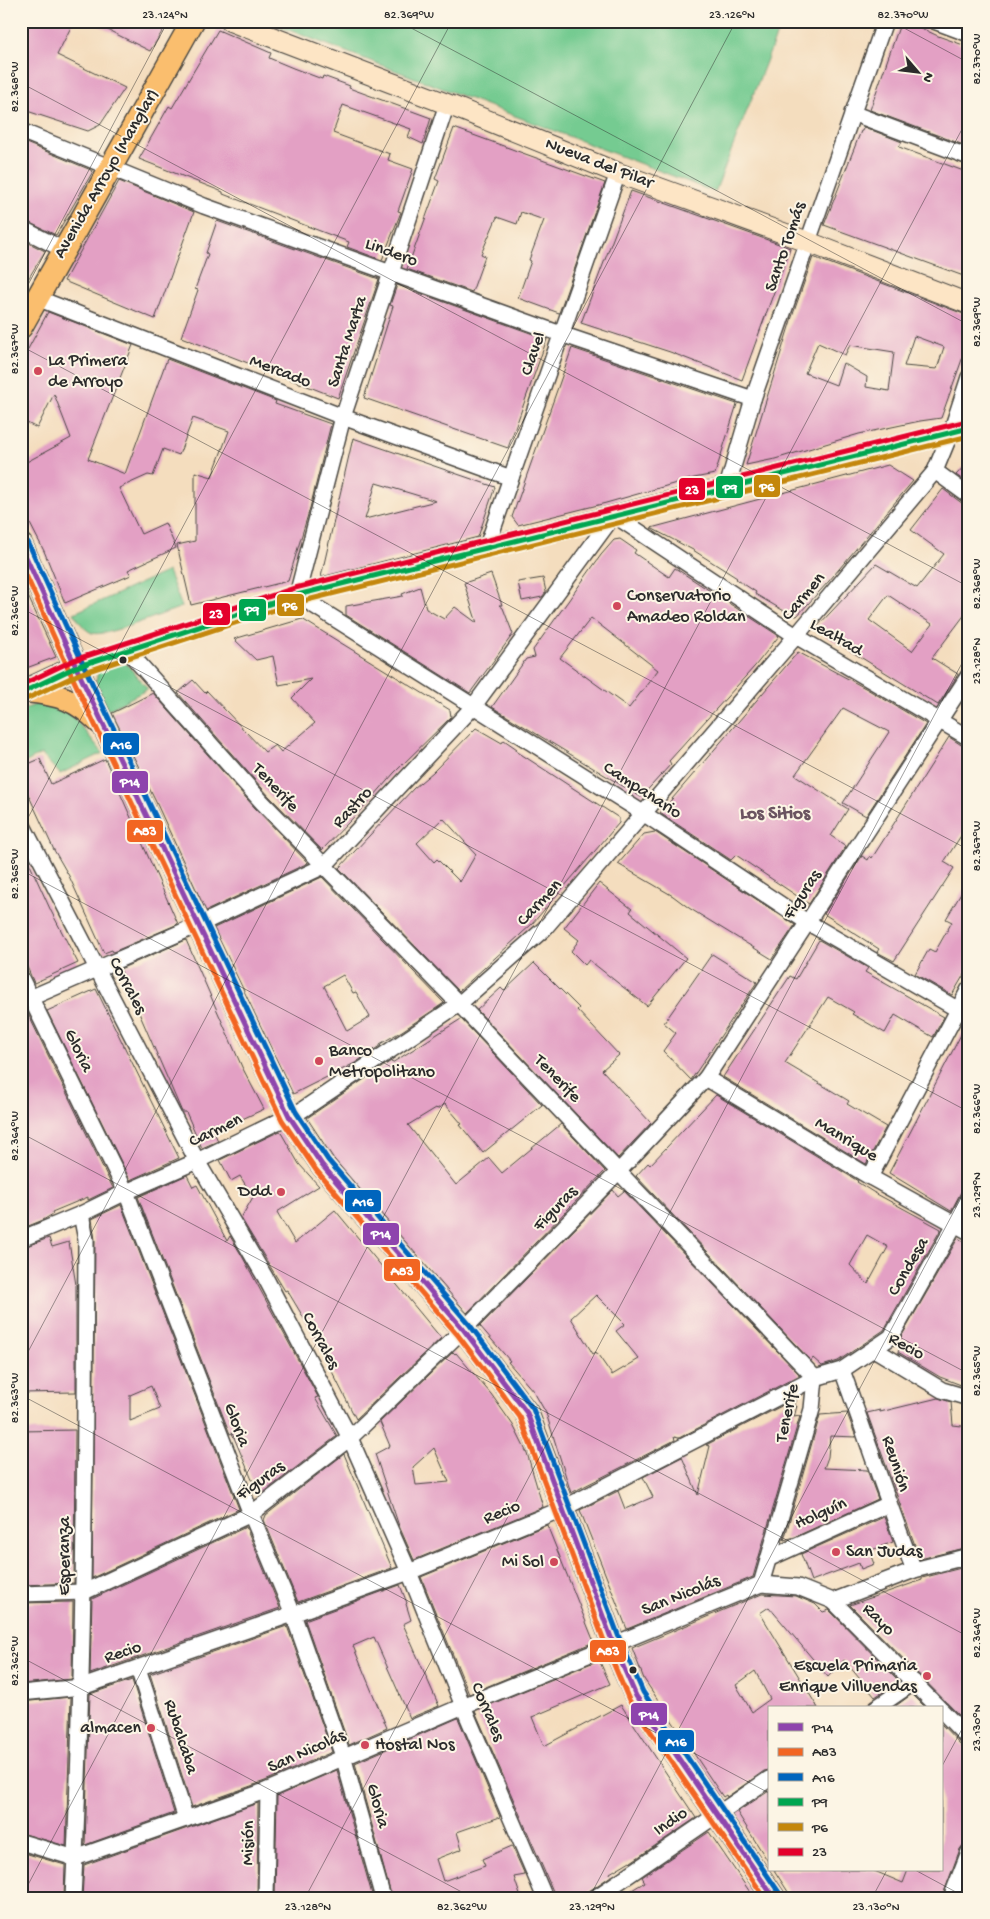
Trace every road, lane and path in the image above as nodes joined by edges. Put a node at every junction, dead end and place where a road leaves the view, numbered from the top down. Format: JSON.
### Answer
{"nodes":[{"id":1,"x":193,"y":21,"type":"edge"},
{"id":2,"x":230,"y":21,"type":"edge"},
{"id":3,"x":885,"y":21,"type":"edge"},
{"id":4,"x":934,"y":21,"type":"edge"},
{"id":5,"x":969,"y":34,"type":"edge"},
{"id":6,"x":447,"y":104,"type":"junction"},
{"id":7,"x":852,"y":113,"type":"junction"},
{"id":8,"x":21,"y":131,"type":"edge"},
{"id":9,"x":969,"y":157,"type":"edge"},
{"id":10,"x":111,"y":168,"type":"junction"},
{"id":11,"x":618,"y":173,"type":"junction"},
{"id":12,"x":21,"y":228,"type":"edge"},
{"id":13,"x":808,"y":242,"type":"junction"},
{"id":14,"x":64,"y":250,"type":"junction"},
{"id":15,"x":390,"y":273,"type":"junction"},
{"id":16,"x":37,"y":298,"type":"junction"},
{"id":17,"x":969,"y":304,"type":"edge"},
{"id":18,"x":21,"y":327,"type":"edge"},
{"id":19,"x":561,"y":334,"type":"junction"},
{"id":20,"x":969,"y":377,"type":"edge"},
{"id":21,"x":753,"y":399,"type":"junction"},
{"id":22,"x":343,"y":417,"type":"junction"},
{"id":23,"x":960,"y":430,"type":"edge"},
{"id":24,"x":935,"y":471,"type":"junction"},
{"id":25,"x":511,"y":478,"type":"junction"},
{"id":26,"x":728,"y":487,"type":"junction"},
{"id":27,"x":969,"y":496,"type":"edge"},
{"id":28,"x":614,"y":515,"type":"junction"},
{"id":29,"x":21,"y":545,"type":"edge"},
{"id":30,"x":486,"y":548,"type":"junction"},
{"id":31,"x":297,"y":595,"type":"junction"},
{"id":32,"x":796,"y":636,"type":"junction"},
{"id":33,"x":126,"y":649,"type":"junction"},
{"id":34,"x":76,"y":667,"type":"junction"},
{"id":35,"x":969,"y":675,"type":"edge"},
{"id":36,"x":23,"y":692,"type":"edge"},
{"id":37,"x":474,"y":707,"type":"junction"},
{"id":38,"x":939,"y":719,"type":"junction"},
{"id":39,"x":106,"y":730,"type":"junction"},
{"id":40,"x":969,"y":738,"type":"edge"},
{"id":41,"x":643,"y":813,"type":"junction"},
{"id":42,"x":21,"y":822,"type":"edge"},
{"id":43,"x":324,"y":866,"type":"junction"},
{"id":44,"x":808,"y":922,"type":"junction"},
{"id":45,"x":198,"y":925,"type":"junction"},
{"id":46,"x":97,"y":968,"type":"junction"},
{"id":47,"x":21,"y":978,"type":"edge"},
{"id":48,"x":969,"y":989,"type":"edge"},
{"id":49,"x":26,"y":1000,"type":"edge"},
{"id":50,"x":459,"y":1004,"type":"junction"},
{"id":51,"x":963,"y":1013,"type":"edge"},
{"id":52,"x":706,"y":1078,"type":"junction"},
{"id":53,"x":289,"y":1116,"type":"junction"},
{"id":54,"x":198,"y":1161,"type":"junction"},
{"id":55,"x":619,"y":1171,"type":"junction"},
{"id":56,"x":870,"y":1177,"type":"junction"},
{"id":57,"x":126,"y":1192,"type":"junction"},
{"id":58,"x":969,"y":1197,"type":"edge"},
{"id":59,"x":81,"y":1214,"type":"junction"},
{"id":60,"x":955,"y":1224,"type":"junction"},
{"id":61,"x":969,"y":1232,"type":"edge"},
{"id":62,"x":21,"y":1239,"type":"edge"},
{"id":63,"x":463,"y":1329,"type":"junction"},
{"id":64,"x":874,"y":1349,"type":"junction"},
{"id":65,"x":842,"y":1370,"type":"junction"},
{"id":66,"x":815,"y":1378,"type":"junction"},
{"id":67,"x":969,"y":1398,"type":"edge"},
{"id":68,"x":350,"y":1438,"type":"junction"},
{"id":69,"x":889,"y":1504,"type":"junction"},
{"id":70,"x":562,"y":1509,"type":"junction"},
{"id":71,"x":251,"y":1514,"type":"junction"},
{"id":72,"x":969,"y":1556,"type":"edge"},
{"id":73,"x":768,"y":1559,"type":"junction"},
{"id":74,"x":914,"y":1570,"type":"junction"},
{"id":75,"x":409,"y":1572,"type":"junction"},
{"id":76,"x":761,"y":1584,"type":"junction"},
{"id":77,"x":84,"y":1592,"type":"junction"},
{"id":78,"x":21,"y":1594,"type":"edge"},
{"id":79,"x":833,"y":1601,"type":"junction"},
{"id":80,"x":293,"y":1614,"type":"junction"},
{"id":81,"x":613,"y":1644,"type":"junction"},
{"id":82,"x":138,"y":1668,"type":"junction"},
{"id":83,"x":914,"y":1682,"type":"junction"},
{"id":84,"x":82,"y":1687,"type":"junction"},
{"id":85,"x":21,"y":1693,"type":"edge"},
{"id":86,"x":463,"y":1706,"type":"junction"},
{"id":87,"x":879,"y":1706,"type":"edge"},
{"id":88,"x":937,"y":1706,"type":"edge"},
{"id":89,"x":942,"y":1711,"type":"edge"},
{"id":90,"x":969,"y":1739,"type":"edge"},
{"id":91,"x":343,"y":1756,"type":"junction"},
{"id":92,"x":768,"y":1780,"type":"edge"},
{"id":93,"x":268,"y":1790,"type":"junction"},
{"id":94,"x":716,"y":1814,"type":"junction"},
{"id":95,"x":186,"y":1819,"type":"junction"},
{"id":96,"x":21,"y":1842,"type":"edge"},
{"id":97,"x":969,"y":1852,"type":"edge"},
{"id":98,"x":75,"y":1858,"type":"junction"},
{"id":99,"x":73,"y":1898,"type":"edge"},
{"id":100,"x":266,"y":1898,"type":"edge"},
{"id":101,"x":382,"y":1898,"type":"edge"},
{"id":102,"x":545,"y":1898,"type":"edge"},
{"id":103,"x":596,"y":1898,"type":"edge"},
{"id":104,"x":774,"y":1898,"type":"edge"},
{"id":105,"x":951,"y":1898,"type":"edge"}],
"edges":[{"from":1,"to":10,"type":"main road","name":"Avenida Arroyo (Manglar)"},
{"from":2,"to":6,"type":"main road","name":"Nueva del Pilar"},
{"from":3,"to":7,"type":"street","name":"Santo Tomás"},
{"from":4,"to":5,"type":"street"},
{"from":6,"to":11,"type":"main road","name":"Nueva del Pilar"},
{"from":6,"to":15,"type":"street","name":"Santa Marta"},
{"from":7,"to":9,"type":"street"},
{"from":7,"to":13,"type":"street","name":"Santo Tomás"},
{"from":8,"to":10,"type":"street","name":"Lindero"},
{"from":10,"to":14,"type":"main road","name":"Avenida Arroyo (Manglar)"},
{"from":10,"to":15,"type":"street","name":"Lindero"},
{"from":11,"to":13,"type":"main road","name":"Nueva del Pilar"},
{"from":11,"to":19,"type":"street","name":"Clavel"},
{"from":12,"to":14,"type":"street"},
{"from":13,"to":17,"type":"main road","name":"Nueva del Pilar"},
{"from":13,"to":21,"type":"street","name":"Santo Tomás"},
{"from":14,"to":16,"type":"main road","name":"Avenida Arroyo (Manglar)"},
{"from":15,"to":19,"type":"street","name":"Lindero"},
{"from":15,"to":22,"type":"street","name":"Santa Marta"},
{"from":16,"to":18,"type":"main road","name":"Avenida Arroyo (Manglar)"},
{"from":16,"to":22,"type":"street","name":"Mercado"},
{"from":19,"to":21,"type":"street","name":"Lindero"},
{"from":19,"to":25,"type":"street","name":"Clavel"},
{"from":20,"to":23,"type":"street","name":"Carmen"},
{"from":21,"to":26,"type":"street","name":"Santo Tomás"},
{"from":22,"to":25,"type":"street","name":"Mercado"},
{"from":22,"to":31,"type":"street","name":"Santa Marta"},
{"from":23,"to":24,"type":"street","name":"Carmen"},
{"from":23,"to":26,"type":"main road"},
{"from":24,"to":27,"type":"street"},
{"from":24,"to":32,"type":"street","name":"Carmen"},
{"from":25,"to":30,"type":"street","name":"Clavel"},
{"from":26,"to":28,"type":"main road"},
{"from":28,"to":30,"type":"main road"},
{"from":28,"to":32,"type":"street","name":"Lealtad"},
{"from":28,"to":37,"type":"street","name":"Rastro"},
{"from":29,"to":34,"type":"main road"},
{"from":30,"to":31,"type":"main road"},
{"from":31,"to":33,"type":"main road"},
{"from":31,"to":37,"type":"street","name":"Campanario"},
{"from":32,"to":38,"type":"street","name":"Lealtad"},
{"from":32,"to":41,"type":"street","name":"Carmen"},
{"from":33,"to":34,"type":"main road"},
{"from":33,"to":43,"type":"street","name":"Tenerife"},
{"from":34,"to":36,"type":"main road"},
{"from":34,"to":39,"type":"main road"},
{"from":35,"to":38,"type":"street","name":"Figuras"},
{"from":36,"to":39,"type":"main road"},
{"from":37,"to":41,"type":"street","name":"Campanario"},
{"from":37,"to":43,"type":"street","name":"Rastro"},
{"from":38,"to":40,"type":"street","name":"Lealtad"},
{"from":38,"to":44,"type":"street","name":"Figuras"},
{"from":39,"to":45,"type":"main road"},
{"from":41,"to":44,"type":"street","name":"Campanario"},
{"from":41,"to":50,"type":"street","name":"Carmen"},
{"from":42,"to":46,"type":"street","name":"Corrales"},
{"from":43,"to":45,"type":"street","name":"Rastro"},
{"from":43,"to":50,"type":"street","name":"Tenerife"},
{"from":44,"to":51,"type":"street","name":"Campanario"},
{"from":44,"to":52,"type":"street","name":"Figuras"},
{"from":45,"to":46,"type":"street","name":"Rastro"},
{"from":45,"to":53,"type":"main road"},
{"from":46,"to":49,"type":"street","name":"Rastro"},
{"from":46,"to":54,"type":"street","name":"Corrales"},
{"from":47,"to":49,"type":"street","name":"Gloria"},
{"from":48,"to":51,"type":"street"},
{"from":49,"to":57,"type":"street","name":"Gloria"},
{"from":50,"to":53,"type":"street","name":"Carmen"},
{"from":50,"to":55,"type":"street","name":"Tenerife"},
{"from":51,"to":56,"type":"street"},
{"from":52,"to":55,"type":"street","name":"Figuras"},
{"from":52,"to":56,"type":"street","name":"Manrique"},
{"from":53,"to":54,"type":"street","name":"Carmen"},
{"from":53,"to":63,"type":"main road"},
{"from":54,"to":57,"type":"street","name":"Carmen"},
{"from":54,"to":68,"type":"street","name":"Corrales"},
{"from":55,"to":63,"type":"street","name":"Figuras"},
{"from":55,"to":66,"type":"street","name":"Tenerife"},
{"from":56,"to":60,"type":"street","name":"Manrique"},
{"from":57,"to":59,"type":"street","name":"Carmen"},
{"from":57,"to":71,"type":"street","name":"Gloria"},
{"from":58,"to":60,"type":"street","name":"Condesa"},
{"from":59,"to":62,"type":"street","name":"Carmen"},
{"from":59,"to":77,"type":"street","name":"Esperanza"},
{"from":60,"to":61,"type":"street","name":"Manrique"},
{"from":60,"to":64,"type":"street","name":"Condesa"},
{"from":63,"to":68,"type":"street","name":"Figuras"},
{"from":63,"to":70,"type":"main road"},
{"from":64,"to":65,"type":"street","name":"Recio"},
{"from":64,"to":67,"type":"street","name":"Recio"},
{"from":65,"to":66,"type":"street","name":"Recio"},
{"from":65,"to":69,"type":"street","name":"Reunión"},
{"from":66,"to":70,"type":"street","name":"Recio"},
{"from":66,"to":73,"type":"street","name":"Tenerife"},
{"from":68,"to":71,"type":"street","name":"Figuras"},
{"from":68,"to":75,"type":"street","name":"Corrales"},
{"from":69,"to":73,"type":"street","name":"Holguín"},
{"from":69,"to":74,"type":"street","name":"Reunión"},
{"from":70,"to":75,"type":"street","name":"Recio"},
{"from":70,"to":81,"type":"main road"},
{"from":71,"to":77,"type":"street","name":"Figuras"},
{"from":71,"to":80,"type":"street","name":"Gloria"},
{"from":72,"to":74,"type":"street"},
{"from":73,"to":76,"type":"street","name":"Tenerife"},
{"from":74,"to":79,"type":"street"},
{"from":75,"to":80,"type":"street","name":"Recio"},
{"from":75,"to":86,"type":"street","name":"Corrales"},
{"from":76,"to":79,"type":"street","name":"San Nicolás"},
{"from":76,"to":81,"type":"street","name":"San Nicolás"},
{"from":77,"to":78,"type":"street","name":"Figuras"},
{"from":77,"to":84,"type":"street","name":"Esperanza"},
{"from":79,"to":83,"type":"street","name":"Rayo"},
{"from":80,"to":82,"type":"street","name":"Recio"},
{"from":80,"to":91,"type":"street","name":"Gloria"},
{"from":81,"to":86,"type":"street","name":"San Nicolás"},
{"from":81,"to":94,"type":"main road"},
{"from":82,"to":84,"type":"street","name":"Recio"},
{"from":82,"to":95,"type":"street","name":"Rubalcaba"},
{"from":83,"to":87,"type":"street"},
{"from":83,"to":88,"type":"street","name":"Rayo"},
{"from":84,"to":85,"type":"street","name":"Recio"},
{"from":84,"to":98,"type":"street","name":"Esperanza"},
{"from":86,"to":91,"type":"street","name":"San Nicolás"},
{"from":86,"to":102,"type":"street","name":"Corrales"},
{"from":89,"to":90,"type":"street","name":"Rayo"},
{"from":91,"to":93,"type":"street","name":"San Nicolás"},
{"from":91,"to":101,"type":"street","name":"Gloria"},
{"from":92,"to":94,"type":"street","name":"Indio"},
{"from":93,"to":95,"type":"street","name":"San Nicolás"},
{"from":93,"to":100,"type":"street","name":"Misión"},
{"from":94,"to":103,"type":"street","name":"Indio"},
{"from":94,"to":104,"type":"main road"},
{"from":95,"to":98,"type":"street","name":"San Nicolás"},
{"from":96,"to":98,"type":"street"},
{"from":97,"to":105,"type":"street"},
{"from":98,"to":99,"type":"street","name":"Esperanza"}]}
